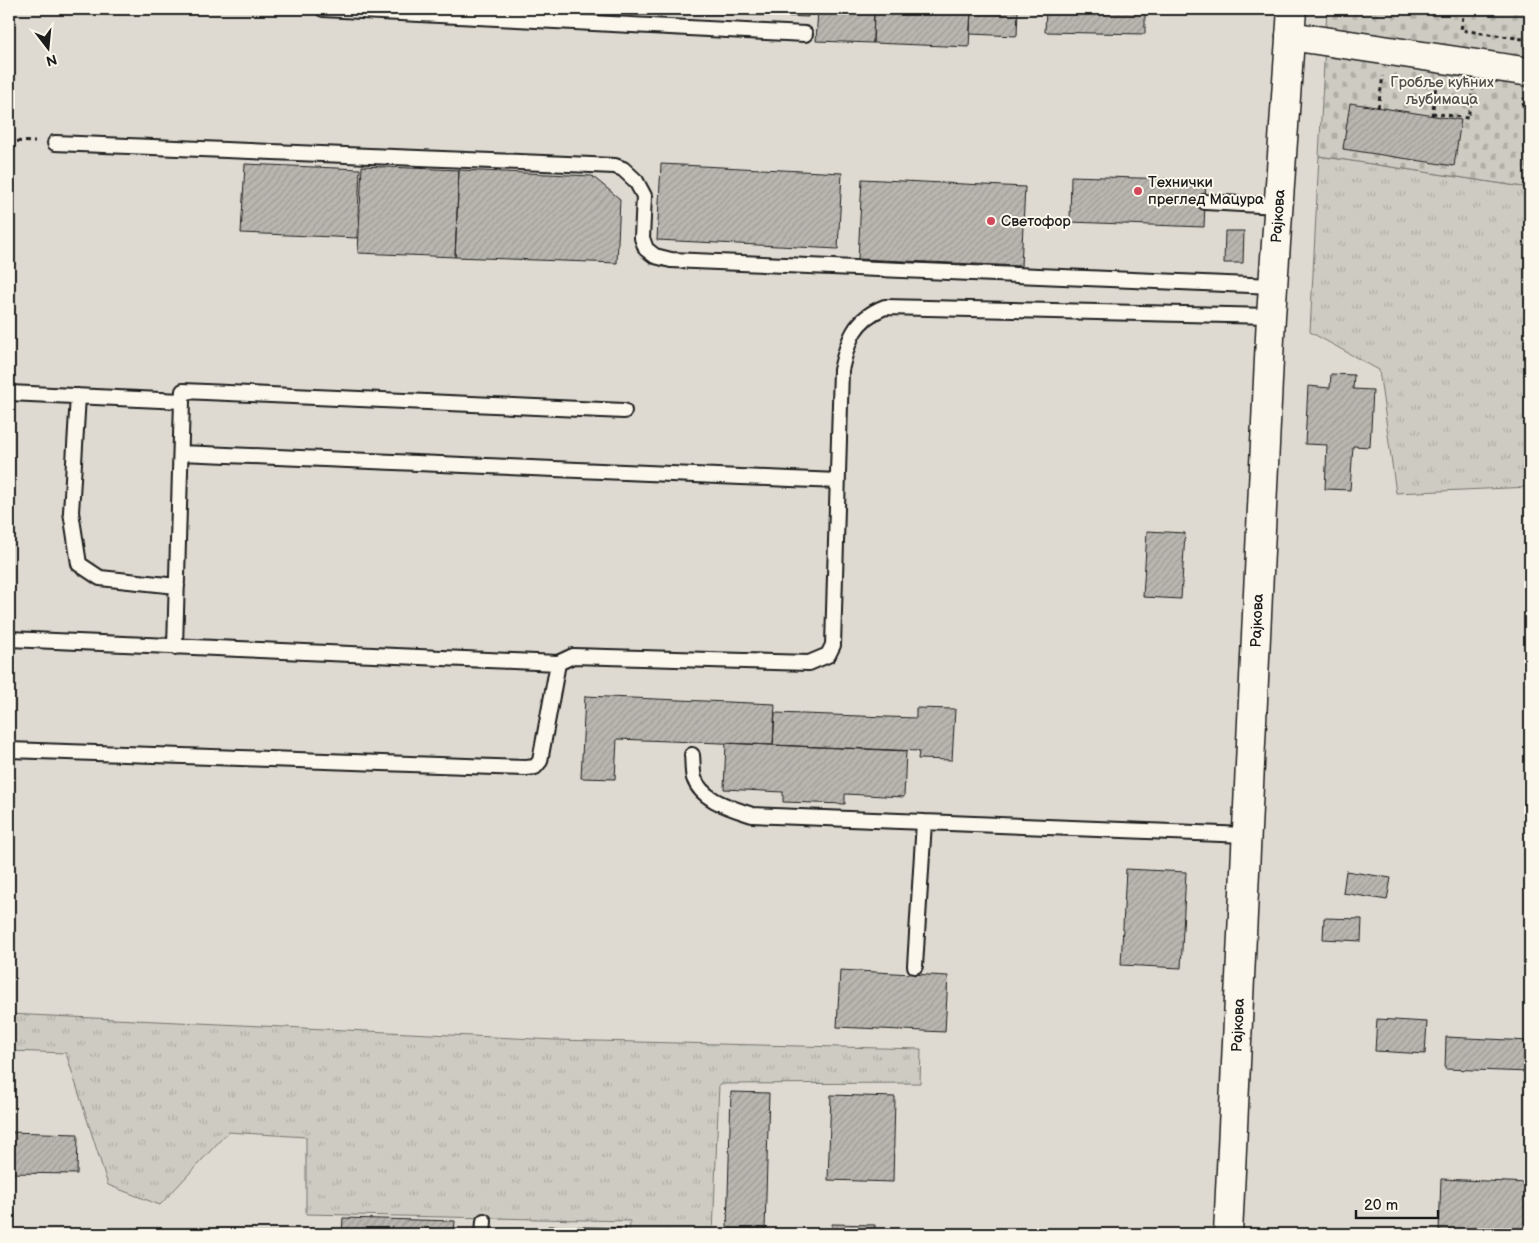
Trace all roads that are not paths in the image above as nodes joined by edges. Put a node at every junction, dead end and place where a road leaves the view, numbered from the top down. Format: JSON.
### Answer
{"nodes":[{"id":1,"x":323,"y":9,"type":"edge"},
{"id":2,"x":1292,"y":9,"type":"edge"},
{"id":3,"x":805,"y":34,"type":"dead end"},
{"id":4,"x":1290,"y":36,"type":"junction"},
{"id":5,"x":1530,"y":72,"type":"edge"},
{"id":6,"x":55,"y":143,"type":"road end"},
{"id":7,"x":1205,"y":202,"type":"dead end"},
{"id":8,"x":1278,"y":206,"type":"junction"},
{"id":9,"x":1273,"y":286,"type":"junction"},
{"id":10,"x":1271,"y":316,"type":"junction"},
{"id":11,"x":9,"y":393,"type":"edge"},
{"id":12,"x":78,"y":396,"type":"junction"},
{"id":13,"x":182,"y":401,"type":"junction"},
{"id":14,"x":624,"y":411,"type":"dead end"},
{"id":15,"x":180,"y":453,"type":"junction"},
{"id":16,"x":837,"y":480,"type":"junction"},
{"id":17,"x":176,"y":586,"type":"junction"},
{"id":18,"x":9,"y":639,"type":"edge"},
{"id":19,"x":175,"y":647,"type":"junction"},
{"id":20,"x":558,"y":663,"type":"junction"},
{"id":21,"x":9,"y":750,"type":"edge"},
{"id":22,"x":692,"y":755,"type":"dead end"},
{"id":23,"x":924,"y":822,"type":"junction"},
{"id":24,"x":1246,"y":835,"type":"junction"},
{"id":25,"x":914,"y":966,"type":"dead end"},
{"id":26,"x":1228,"y":1234,"type":"edge"}],
"edges":[{"from":1,"to":3,"type":"lane"},
{"from":2,"to":4,"type":"street","name":"Рајкова"},
{"from":4,"to":5,"type":"street"},
{"from":4,"to":8,"type":"street","name":"Рајкова"},
{"from":6,"to":9,"type":"lane"},
{"from":7,"to":8,"type":"lane"},
{"from":8,"to":9,"type":"street","name":"Рајкова"},
{"from":9,"to":10,"type":"street","name":"Рајкова"},
{"from":10,"to":16,"type":"lane"},
{"from":10,"to":24,"type":"street","name":"Рајкова"},
{"from":11,"to":12,"type":"lane"},
{"from":12,"to":13,"type":"lane"},
{"from":12,"to":17,"type":"lane"},
{"from":13,"to":14,"type":"lane"},
{"from":13,"to":15,"type":"lane"},
{"from":15,"to":16,"type":"lane"},
{"from":15,"to":17,"type":"lane"},
{"from":16,"to":20,"type":"lane"},
{"from":17,"to":19,"type":"lane"},
{"from":18,"to":19,"type":"lane"},
{"from":19,"to":20,"type":"lane"},
{"from":20,"to":21,"type":"lane"},
{"from":22,"to":23,"type":"lane"},
{"from":23,"to":24,"type":"lane"},
{"from":23,"to":25,"type":"lane"},
{"from":24,"to":26,"type":"street","name":"Рајкова"}]}
